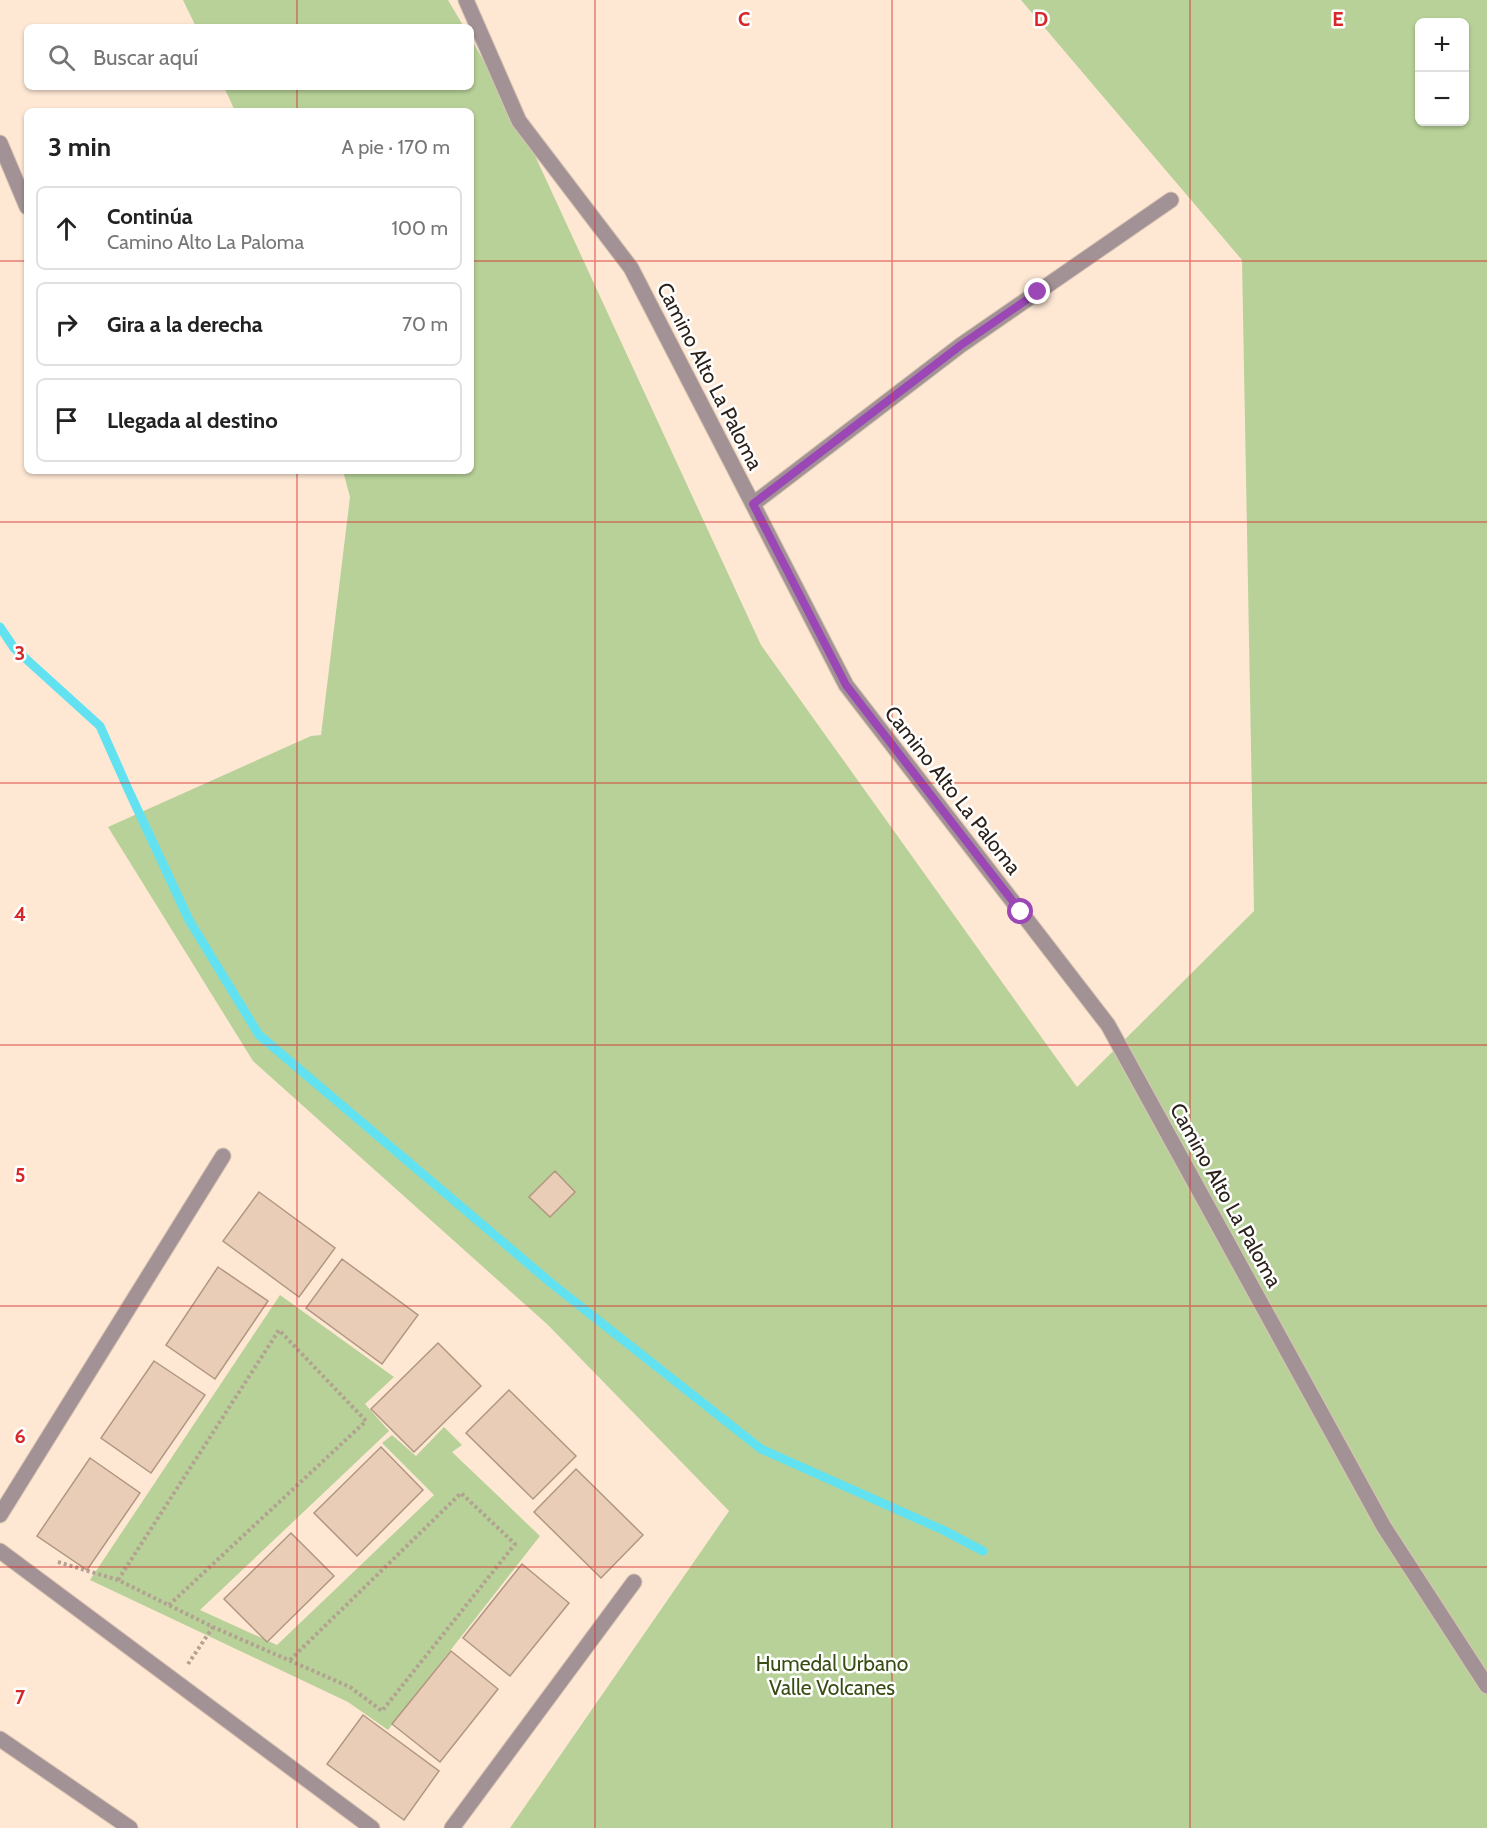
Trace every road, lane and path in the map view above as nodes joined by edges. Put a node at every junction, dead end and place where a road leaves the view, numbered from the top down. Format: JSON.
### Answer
{"nodes":[{"id":1,"x":466,"y":0,"type":"edge"},
{"id":2,"x":0,"y":143,"type":"edge"},
{"id":3,"x":24,"y":200,"type":"edge"},
{"id":4,"x":1171,"y":200,"type":"dead end"},
{"id":5,"x":753,"y":504,"type":"junction"},
{"id":6,"x":223,"y":1156,"type":"dead end"},
{"id":7,"x":0,"y":1515,"type":"edge"},
{"id":8,"x":0,"y":1551,"type":"edge"},
{"id":9,"x":53,"y":1561,"type":"dead end"},
{"id":10,"x":118,"y":1580,"type":"junction"},
{"id":11,"x":634,"y":1582,"type":"dead end"},
{"id":12,"x":168,"y":1606,"type":"junction"},
{"id":13,"x":213,"y":1628,"type":"junction"},
{"id":14,"x":289,"y":1661,"type":"junction"},
{"id":15,"x":176,"y":1682,"type":"junction"},
{"id":16,"x":1487,"y":1686,"type":"edge"},
{"id":17,"x":0,"y":1739,"type":"edge"},
{"id":18,"x":123,"y":1826,"type":"edge"},
{"id":19,"x":372,"y":1828,"type":"edge"},
{"id":20,"x":452,"y":1828,"type":"edge"}],
"edges":[{"from":1,"to":5,"type":"street","name":"Camino Alto La Paloma"},
{"from":2,"to":3,"type":"street"},
{"from":4,"to":5,"type":"street"},
{"from":5,"to":16,"type":"street","name":"Camino Alto La Paloma"},
{"from":6,"to":7,"type":"street"},
{"from":8,"to":15,"type":"street"},
{"from":9,"to":10,"type":"path"},
{"from":10,"to":12,"type":"path"},
{"from":10,"to":12,"type":"path"},
{"from":11,"to":20,"type":"street"},
{"from":12,"to":13,"type":"path"},
{"from":13,"to":14,"type":"path"},
{"from":13,"to":15,"type":"path"},
{"from":14,"to":14,"type":"path"},
{"from":15,"to":19,"type":"street"},
{"from":17,"to":18,"type":"street"}]}
